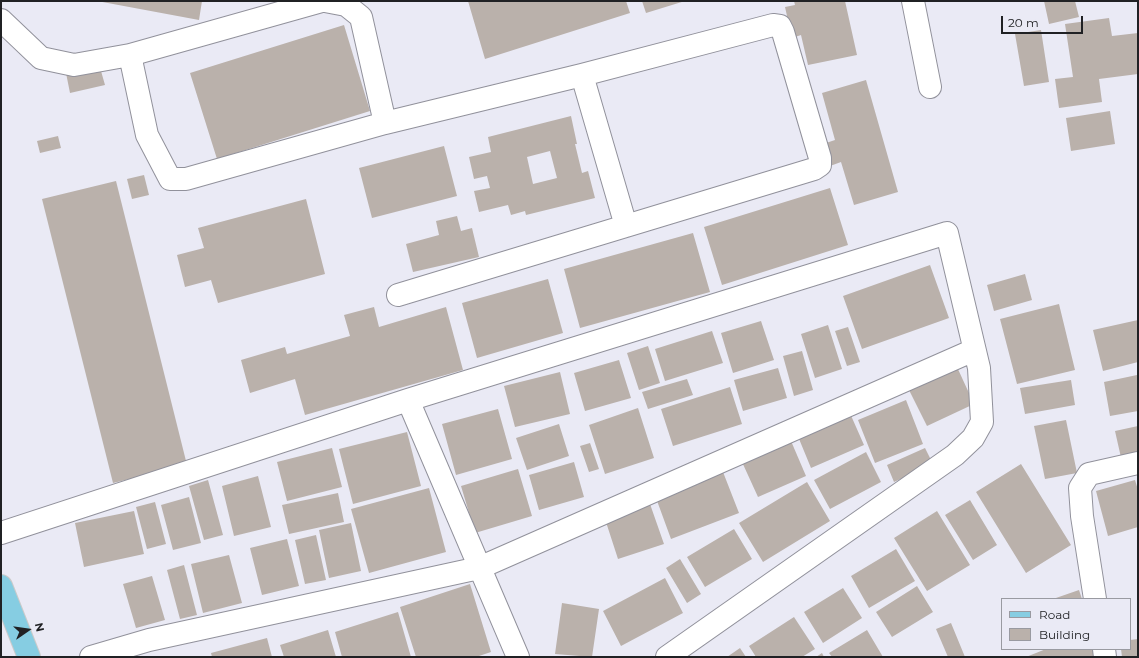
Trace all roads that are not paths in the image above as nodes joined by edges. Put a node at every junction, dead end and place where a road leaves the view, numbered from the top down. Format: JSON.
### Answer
{"nodes":[{"id":1,"x":322,"y":1,"type":"edge"},
{"id":2,"x":325,"y":1,"type":"edge"},
{"id":3,"x":913,"y":1,"type":"edge"},
{"id":4,"x":1,"y":20,"type":"edge"},
{"id":5,"x":130,"y":55,"type":"junction"},
{"id":6,"x":582,"y":75,"type":"junction"},
{"id":7,"x":930,"y":88,"type":"dead end"},
{"id":8,"x":385,"y":123,"type":"junction"},
{"id":9,"x":626,"y":226,"type":"junction"},
{"id":10,"x":398,"y":295,"type":"dead end"},
{"id":11,"x":974,"y":350,"type":"junction"},
{"id":12,"x":408,"y":400,"type":"junction"},
{"id":13,"x":1138,"y":463,"type":"edge"},
{"id":14,"x":1,"y":533,"type":"edge"},
{"id":15,"x":479,"y":568,"type":"junction"},
{"id":16,"x":1,"y":586,"type":"edge"},
{"id":17,"x":1095,"y":598,"type":"edge"},
{"id":18,"x":29,"y":657,"type":"edge"},
{"id":19,"x":91,"y":657,"type":"edge"},
{"id":20,"x":518,"y":657,"type":"edge"},
{"id":21,"x":667,"y":657,"type":"edge"}],
"edges":[{"from":1,"to":5,"type":"street"},
{"from":2,"to":8,"type":"street"},
{"from":3,"to":7,"type":"street"},
{"from":4,"to":5,"type":"street"},
{"from":5,"to":8,"type":"street"},
{"from":6,"to":8,"type":"street"},
{"from":6,"to":9,"type":"street"},
{"from":6,"to":9,"type":"street"},
{"from":9,"to":10,"type":"street"},
{"from":11,"to":12,"type":"street"},
{"from":11,"to":15,"type":"street"},
{"from":11,"to":21,"type":"street"},
{"from":12,"to":14,"type":"street"},
{"from":12,"to":15,"type":"street"},
{"from":13,"to":17,"type":"street"},
{"from":15,"to":19,"type":"street"},
{"from":15,"to":20,"type":"street"},
{"from":16,"to":18,"type":"main road"}]}
